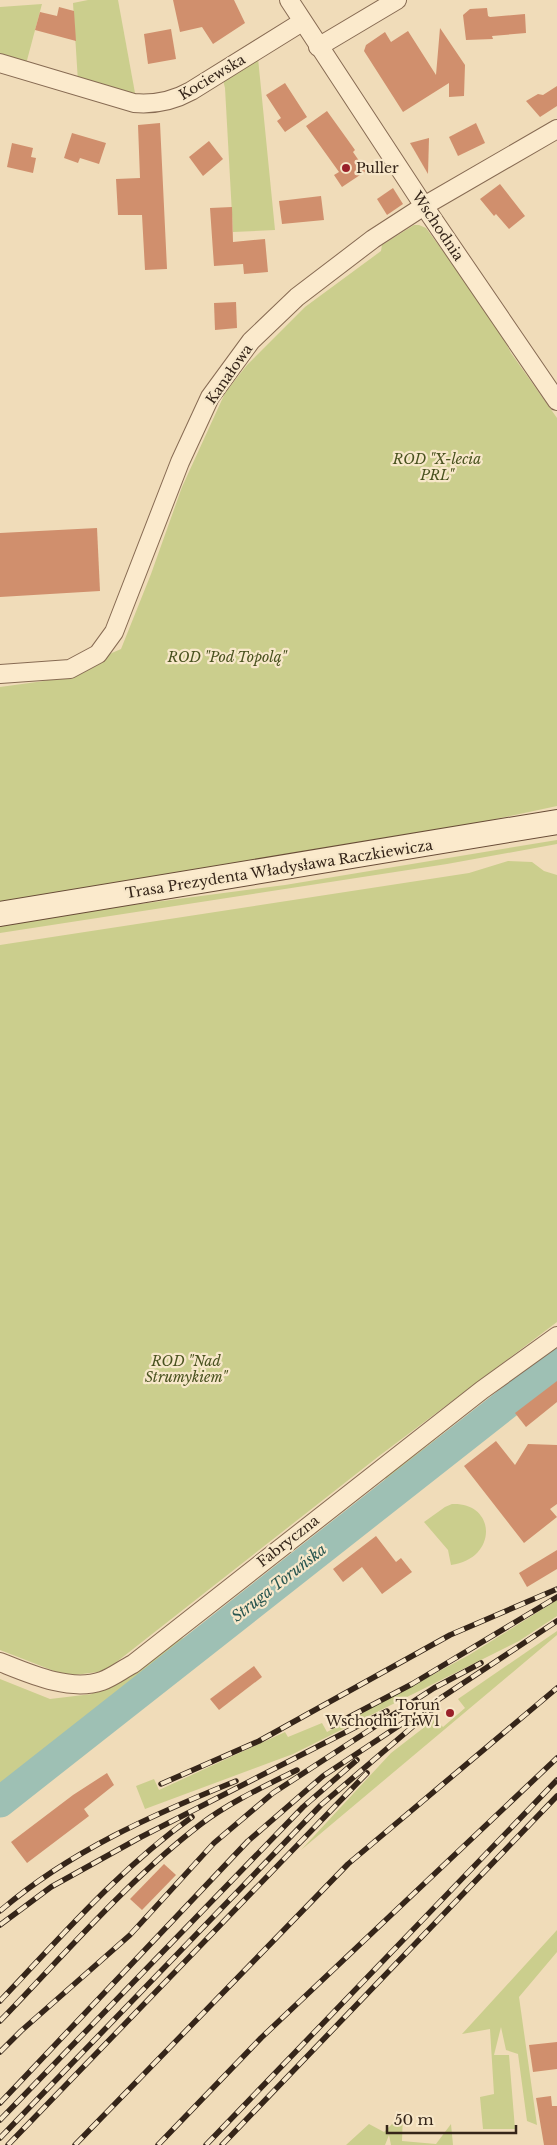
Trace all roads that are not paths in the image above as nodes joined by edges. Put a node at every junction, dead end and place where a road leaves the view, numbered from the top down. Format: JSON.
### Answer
{"nodes":[{"id":1,"x":289,"y":0,"type":"edge"},
{"id":2,"x":397,"y":0,"type":"edge"},
{"id":3,"x":302,"y":22,"type":"junction"},
{"id":4,"x":318,"y":47,"type":"junction"},
{"id":5,"x":0,"y":62,"type":"edge"},
{"id":6,"x":557,"y":129,"type":"edge"},
{"id":7,"x":424,"y":206,"type":"junction"},
{"id":8,"x":557,"y":401,"type":"edge"},
{"id":9,"x":0,"y":674,"type":"edge"},
{"id":10,"x":557,"y":822,"type":"edge"},
{"id":11,"x":0,"y":914,"type":"edge"},
{"id":12,"x":557,"y":1336,"type":"edge"},
{"id":13,"x":0,"y":1662,"type":"edge"}],
"edges":[{"from":1,"to":3,"type":"street","name":"Wschodnia"},
{"from":2,"to":4,"type":"street"},
{"from":3,"to":4,"type":"street","name":"Wschodnia"},
{"from":3,"to":5,"type":"street","name":"Kociewska"},
{"from":4,"to":7,"type":"street","name":"Wschodnia"},
{"from":6,"to":7,"type":"street","name":"Kanałowa"},
{"from":7,"to":8,"type":"street","name":"Wschodnia"},
{"from":7,"to":9,"type":"street","name":"Kanałowa"},
{"from":10,"to":11,"type":"main road","name":"Trasa Prezydenta Władysława Raczkiewicza"},
{"from":12,"to":13,"type":"street","name":"Fabryczna"}]}
